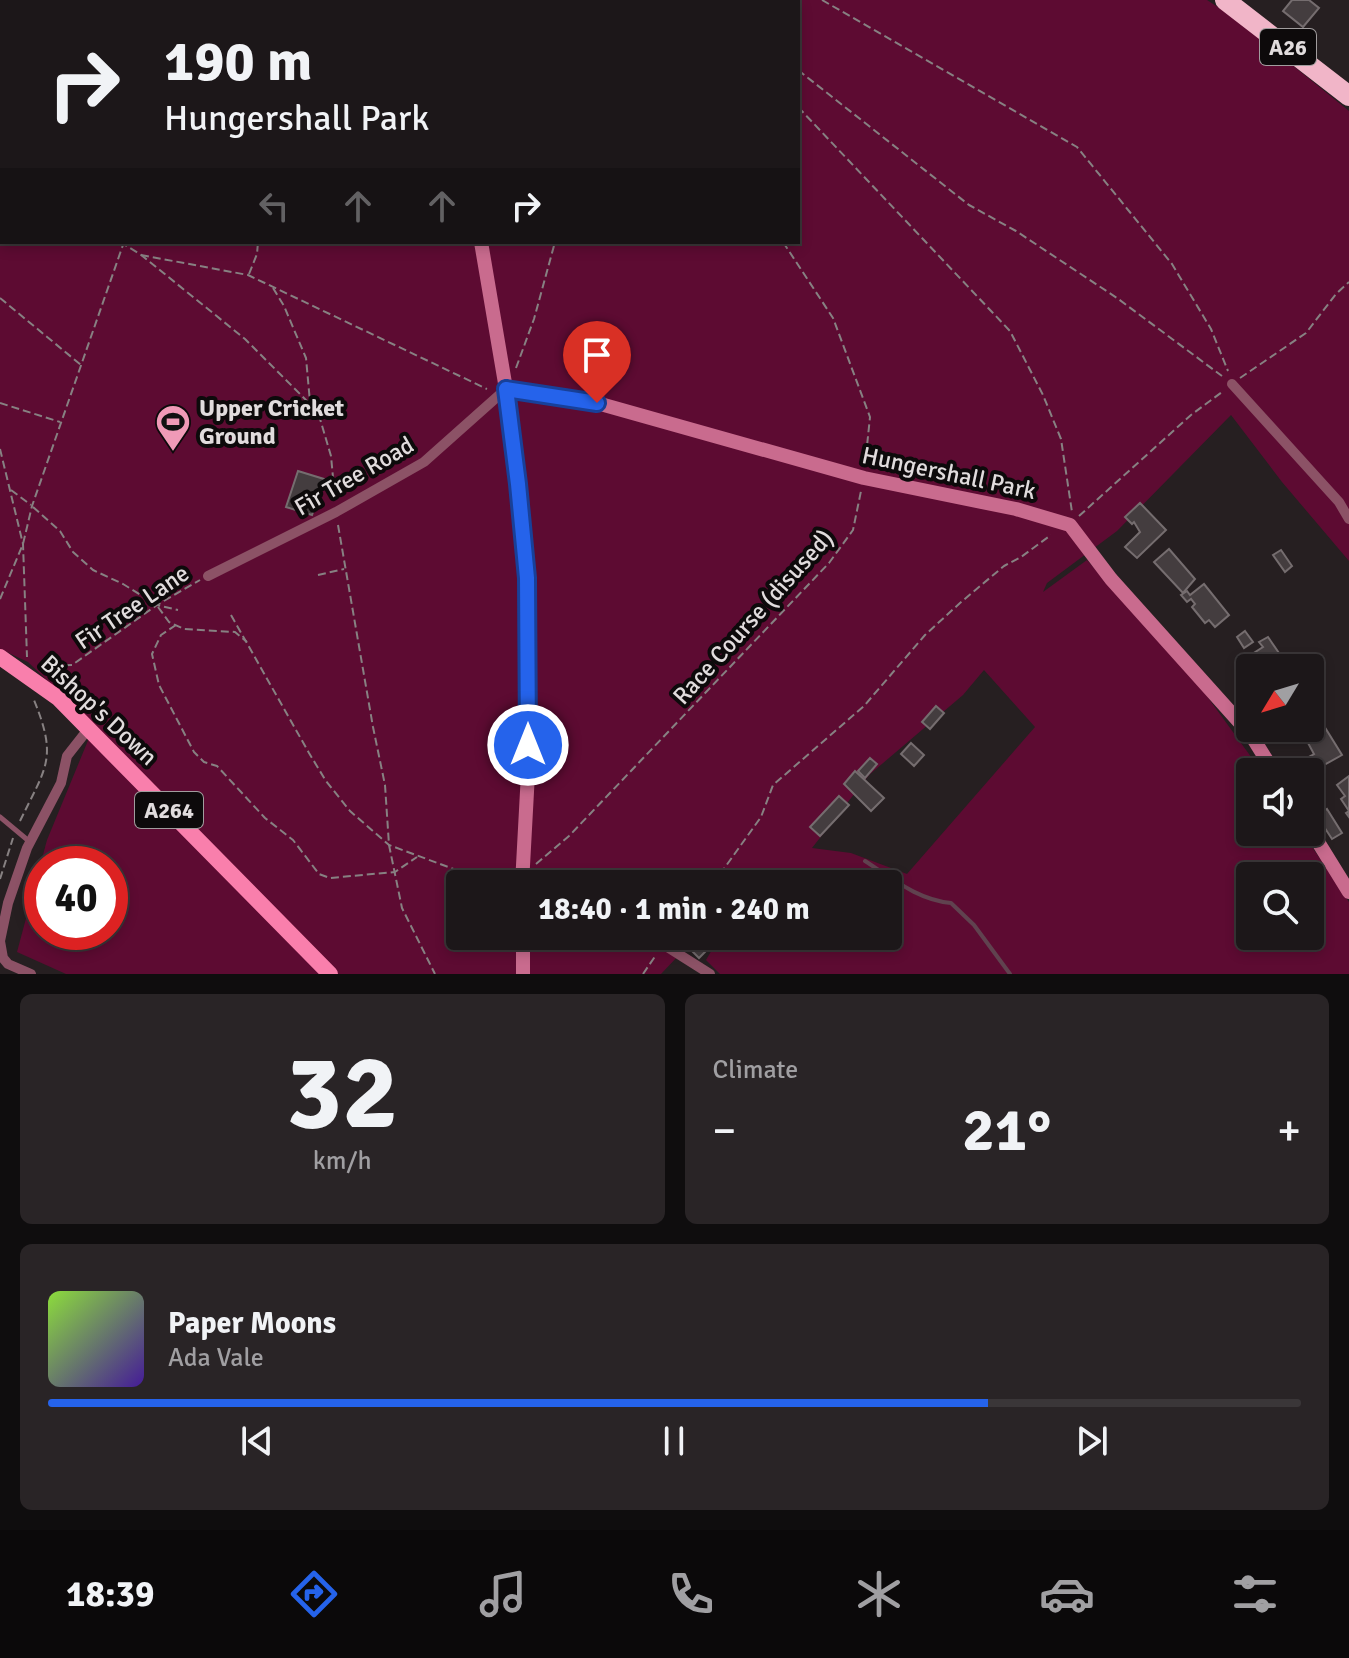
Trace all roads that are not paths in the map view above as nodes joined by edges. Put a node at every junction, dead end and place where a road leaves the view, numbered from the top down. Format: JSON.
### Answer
{"nodes":[{"id":1,"x":1225,"y":0,"type":"edge"},
{"id":2,"x":1349,"y":96,"type":"edge"},
{"id":3,"x":481,"y":244,"type":"edge"},
{"id":4,"x":1232,"y":384,"type":"road end"},
{"id":5,"x":506,"y":389,"type":"junction"},
{"id":6,"x":1349,"y":519,"type":"edge"},
{"id":7,"x":208,"y":576,"type":"road end"},
{"id":8,"x":0,"y":657,"type":"edge"},
{"id":9,"x":89,"y":728,"type":"junction"},
{"id":10,"x":1265,"y":758,"type":"edge"},
{"id":11,"x":0,"y":817,"type":"edge"},
{"id":12,"x":30,"y":842,"type":"junction"},
{"id":13,"x":1321,"y":846,"type":"edge"},
{"id":14,"x":523,"y":870,"type":"edge"},
{"id":15,"x":1349,"y":892,"type":"edge"},
{"id":16,"x":523,"y":950,"type":"edge"},
{"id":17,"x":672,"y":950,"type":"edge"},
{"id":18,"x":1,"y":961,"type":"edge"},
{"id":19,"x":31,"y":974,"type":"edge"},
{"id":20,"x":330,"y":974,"type":"edge"},
{"id":21,"x":523,"y":974,"type":"edge"},
{"id":22,"x":710,"y":974,"type":"edge"}],
"edges":[{"from":1,"to":2,"type":"highway","number":"A26"},
{"from":3,"to":5,"type":"street"},
{"from":4,"to":6,"type":"street"},
{"from":5,"to":7,"type":"street","name":"Fir Tree Road"},
{"from":5,"to":10,"type":"street","name":"Hungershall Park"},
{"from":5,"to":14,"type":"street"},
{"from":8,"to":9,"type":"main road","name":"Bishop's Down","number":"A264"},
{"from":9,"to":12,"type":"street"},
{"from":9,"to":20,"type":"main road","name":"Bishop's Down","number":"A264"},
{"from":11,"to":12,"type":"lane"},
{"from":12,"to":18,"type":"street"},
{"from":13,"to":15,"type":"street"},
{"from":16,"to":21,"type":"street"},
{"from":17,"to":22,"type":"street"},
{"from":18,"to":19,"type":"street"}]}
